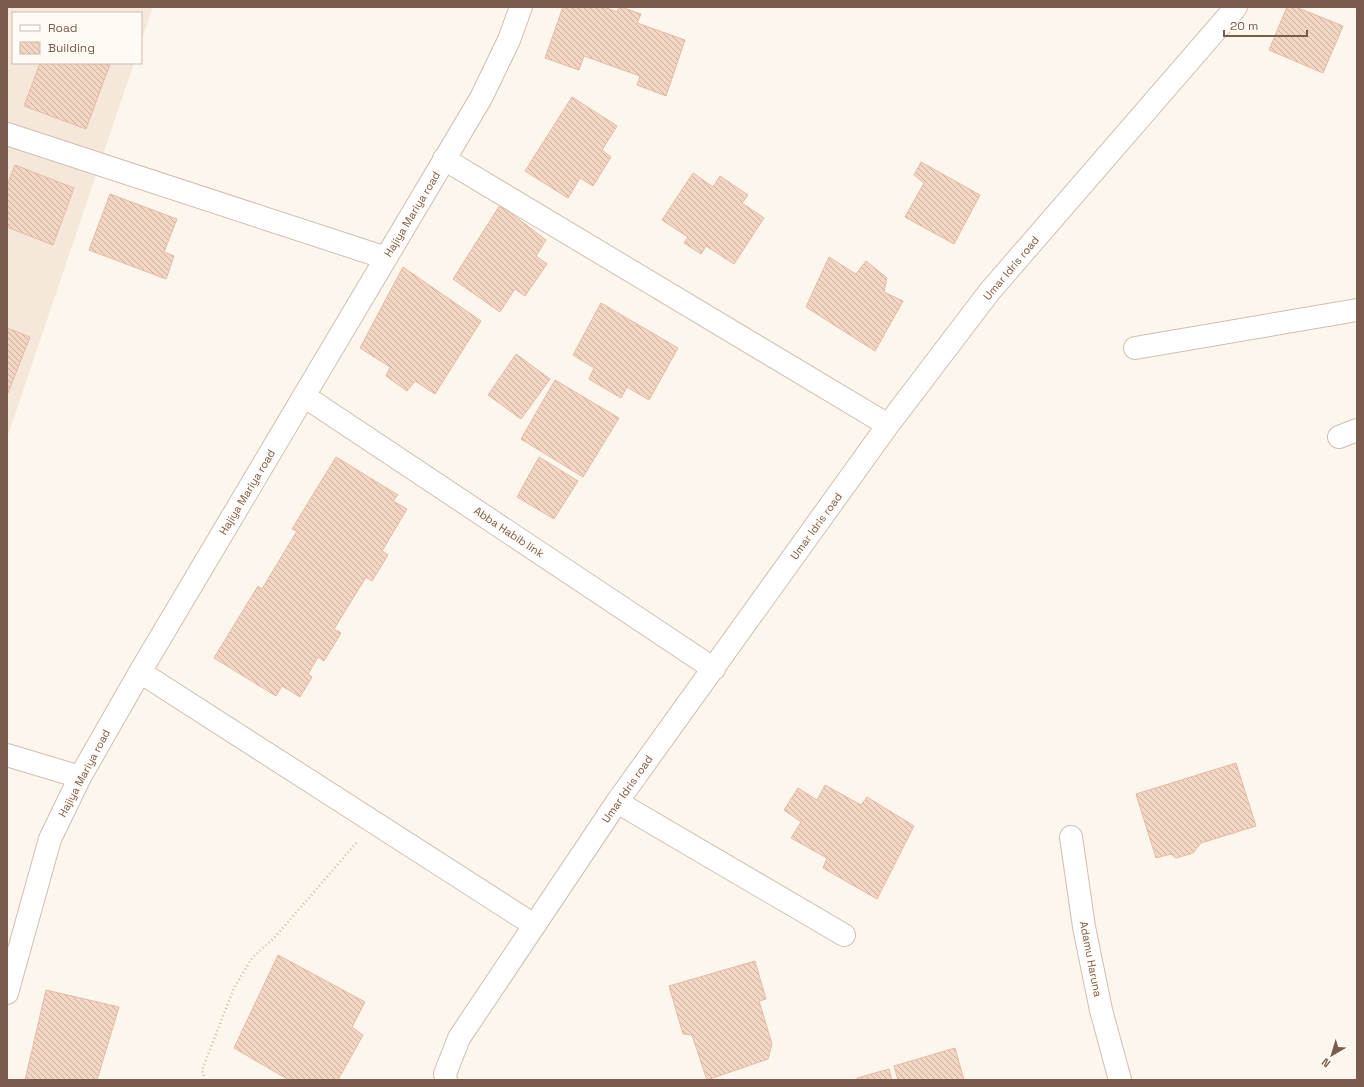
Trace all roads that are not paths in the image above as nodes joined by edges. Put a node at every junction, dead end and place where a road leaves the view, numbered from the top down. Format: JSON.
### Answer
{"nodes":[{"id":1,"x":521,"y":7,"type":"edge"},
{"id":2,"x":1236,"y":7,"type":"edge"},
{"id":3,"x":7,"y":134,"type":"edge"},
{"id":4,"x":444,"y":159,"type":"junction"},
{"id":5,"x":386,"y":258,"type":"junction"},
{"id":6,"x":1357,"y":310,"type":"edge"},
{"id":7,"x":1135,"y":348,"type":"dead end"},
{"id":8,"x":304,"y":396,"type":"junction"},
{"id":9,"x":888,"y":425,"type":"junction"},
{"id":10,"x":714,"y":669,"type":"junction"},
{"id":11,"x":140,"y":672,"type":"junction"},
{"id":12,"x":7,"y":755,"type":"edge"},
{"id":13,"x":80,"y":777,"type":"junction"},
{"id":14,"x":617,"y":802,"type":"junction"},
{"id":15,"x":1071,"y":837,"type":"dead end"},
{"id":16,"x":534,"y":925,"type":"junction"},
{"id":17,"x":844,"y":935,"type":"dead end"},
{"id":18,"x":7,"y":992,"type":"edge"},
{"id":19,"x":446,"y":1080,"type":"edge"},
{"id":20,"x":1120,"y":1080,"type":"edge"}],
"edges":[{"from":1,"to":4,"type":"street","name":"Hajiya Mariya road"},
{"from":2,"to":9,"type":"street","name":"Umar Idris road"},
{"from":3,"to":5,"type":"street"},
{"from":4,"to":5,"type":"street","name":"Hajiya Mariya road"},
{"from":4,"to":9,"type":"street"},
{"from":5,"to":8,"type":"street","name":"Hajiya Mariya road"},
{"from":6,"to":7,"type":"street"},
{"from":8,"to":10,"type":"street","name":"Abba Habib link"},
{"from":8,"to":11,"type":"street","name":"Hajiya Mariya road"},
{"from":9,"to":10,"type":"street","name":"Umar Idris road"},
{"from":10,"to":14,"type":"street","name":"Umar Idris road"},
{"from":11,"to":13,"type":"street","name":"Hajiya Mariya road"},
{"from":11,"to":16,"type":"street"},
{"from":12,"to":13,"type":"street"},
{"from":13,"to":18,"type":"street","name":"Hajiya Mariya road"},
{"from":14,"to":16,"type":"street","name":"Umar Idris road"},
{"from":14,"to":17,"type":"street"},
{"from":15,"to":20,"type":"street","name":"Adamu Haruna"},
{"from":16,"to":19,"type":"street","name":"Umar Idris road"}]}
